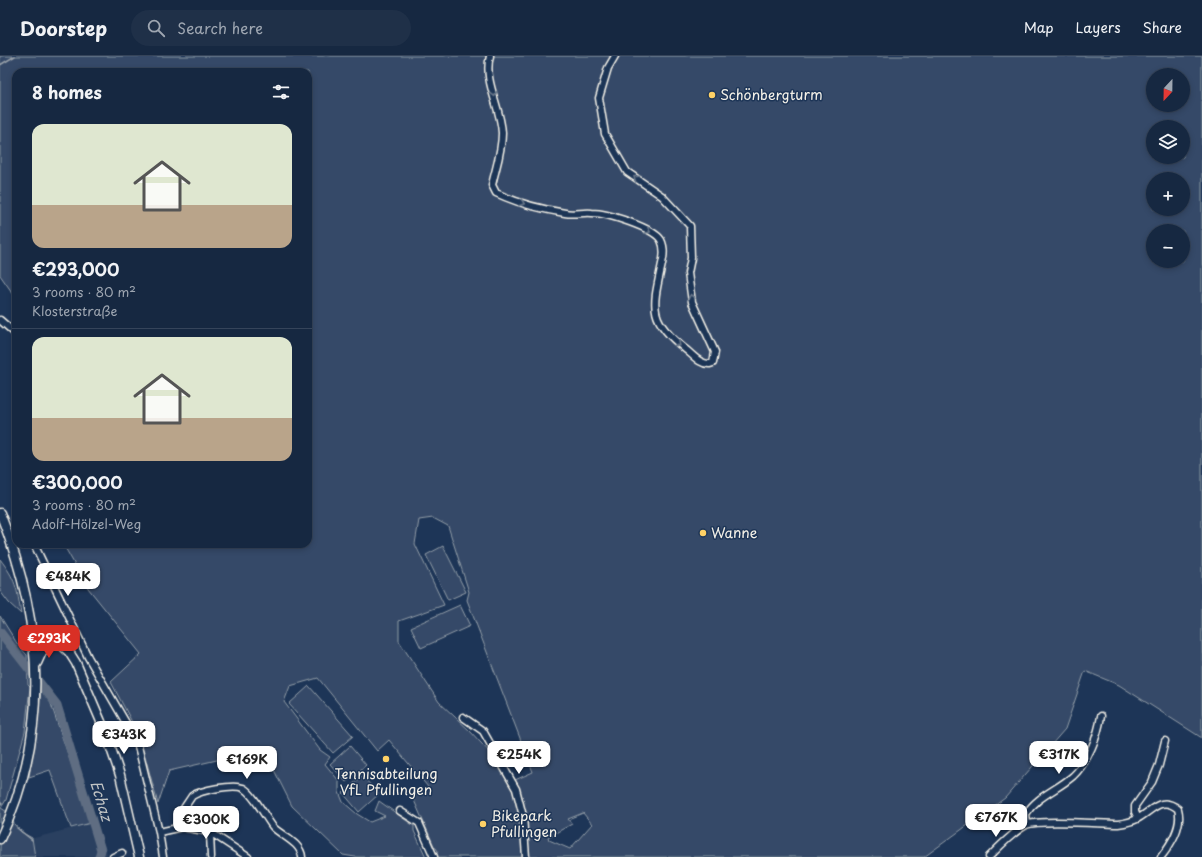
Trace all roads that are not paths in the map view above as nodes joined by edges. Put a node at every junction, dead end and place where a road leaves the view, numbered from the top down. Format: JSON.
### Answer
{"nodes":[{"id":1,"x":490,"y":56,"type":"edge"},
{"id":2,"x":616,"y":56,"type":"edge"},
{"id":3,"x":0,"y":320,"type":"edge"},
{"id":4,"x":12,"y":330,"type":"edge"},
{"id":5,"x":0,"y":513,"type":"edge"},
{"id":6,"x":12,"y":547,"type":"edge"},
{"id":7,"x":12,"y":548,"type":"edge"},
{"id":8,"x":36,"y":548,"type":"edge"},
{"id":9,"x":33,"y":639,"type":"junction"},
{"id":10,"x":49,"y":643,"type":"junction"},
{"id":11,"x":62,"y":645,"type":"junction"},
{"id":12,"x":88,"y":658,"type":"junction"},
{"id":13,"x":76,"y":663,"type":"junction"},
{"id":14,"x":36,"y":669,"type":"junction"},
{"id":15,"x":1101,"y":716,"type":"dead end"},
{"id":16,"x":463,"y":717,"type":"dead end"},
{"id":17,"x":1165,"y":741,"type":"dead end"},
{"id":18,"x":400,"y":811,"type":"dead end"},
{"id":19,"x":1138,"y":818,"type":"junction"},
{"id":20,"x":1028,"y":824,"type":"junction"},
{"id":21,"x":182,"y":828,"type":"junction"},
{"id":22,"x":160,"y":832,"type":"junction"},
{"id":23,"x":210,"y":832,"type":"junction"},
{"id":24,"x":0,"y":839,"type":"edge"},
{"id":25,"x":122,"y":853,"type":"dead end"},
{"id":26,"x":112,"y":857,"type":"edge"},
{"id":27,"x":140,"y":857,"type":"edge"},
{"id":28,"x":163,"y":857,"type":"edge"},
{"id":29,"x":211,"y":857,"type":"edge"},
{"id":30,"x":248,"y":857,"type":"edge"},
{"id":31,"x":302,"y":857,"type":"edge"},
{"id":32,"x":434,"y":857,"type":"edge"},
{"id":33,"x":526,"y":857,"type":"edge"},
{"id":34,"x":988,"y":857,"type":"edge"},
{"id":35,"x":1161,"y":857,"type":"edge"}],
"edges":[{"from":1,"to":2,"type":"street","one_way":true},
{"from":3,"to":4,"type":"street"},
{"from":5,"to":6,"type":"main road"},
{"from":7,"to":9,"type":"main road"},
{"from":8,"to":12,"type":"street"},
{"from":9,"to":10,"type":"main road"},
{"from":9,"to":11,"type":"main road"},
{"from":9,"to":14,"type":"main road"},
{"from":10,"to":11,"type":"main road"},
{"from":10,"to":14,"type":"main road"},
{"from":11,"to":13,"type":"main road"},
{"from":12,"to":13,"type":"street"},
{"from":12,"to":22,"type":"street"},
{"from":13,"to":27,"type":"main road"},
{"from":14,"to":24,"type":"main road"},
{"from":15,"to":20,"type":"street"},
{"from":16,"to":33,"type":"street"},
{"from":17,"to":19,"type":"street"},
{"from":18,"to":32,"type":"street"},
{"from":19,"to":20,"type":"street"},
{"from":19,"to":35,"type":"street"},
{"from":20,"to":34,"type":"street"},
{"from":21,"to":22,"type":"street"},
{"from":21,"to":23,"type":"street"},
{"from":21,"to":31,"type":"street"},
{"from":22,"to":28,"type":"street"},
{"from":23,"to":29,"type":"street"},
{"from":23,"to":30,"type":"street"},
{"from":25,"to":26,"type":"street"}]}
